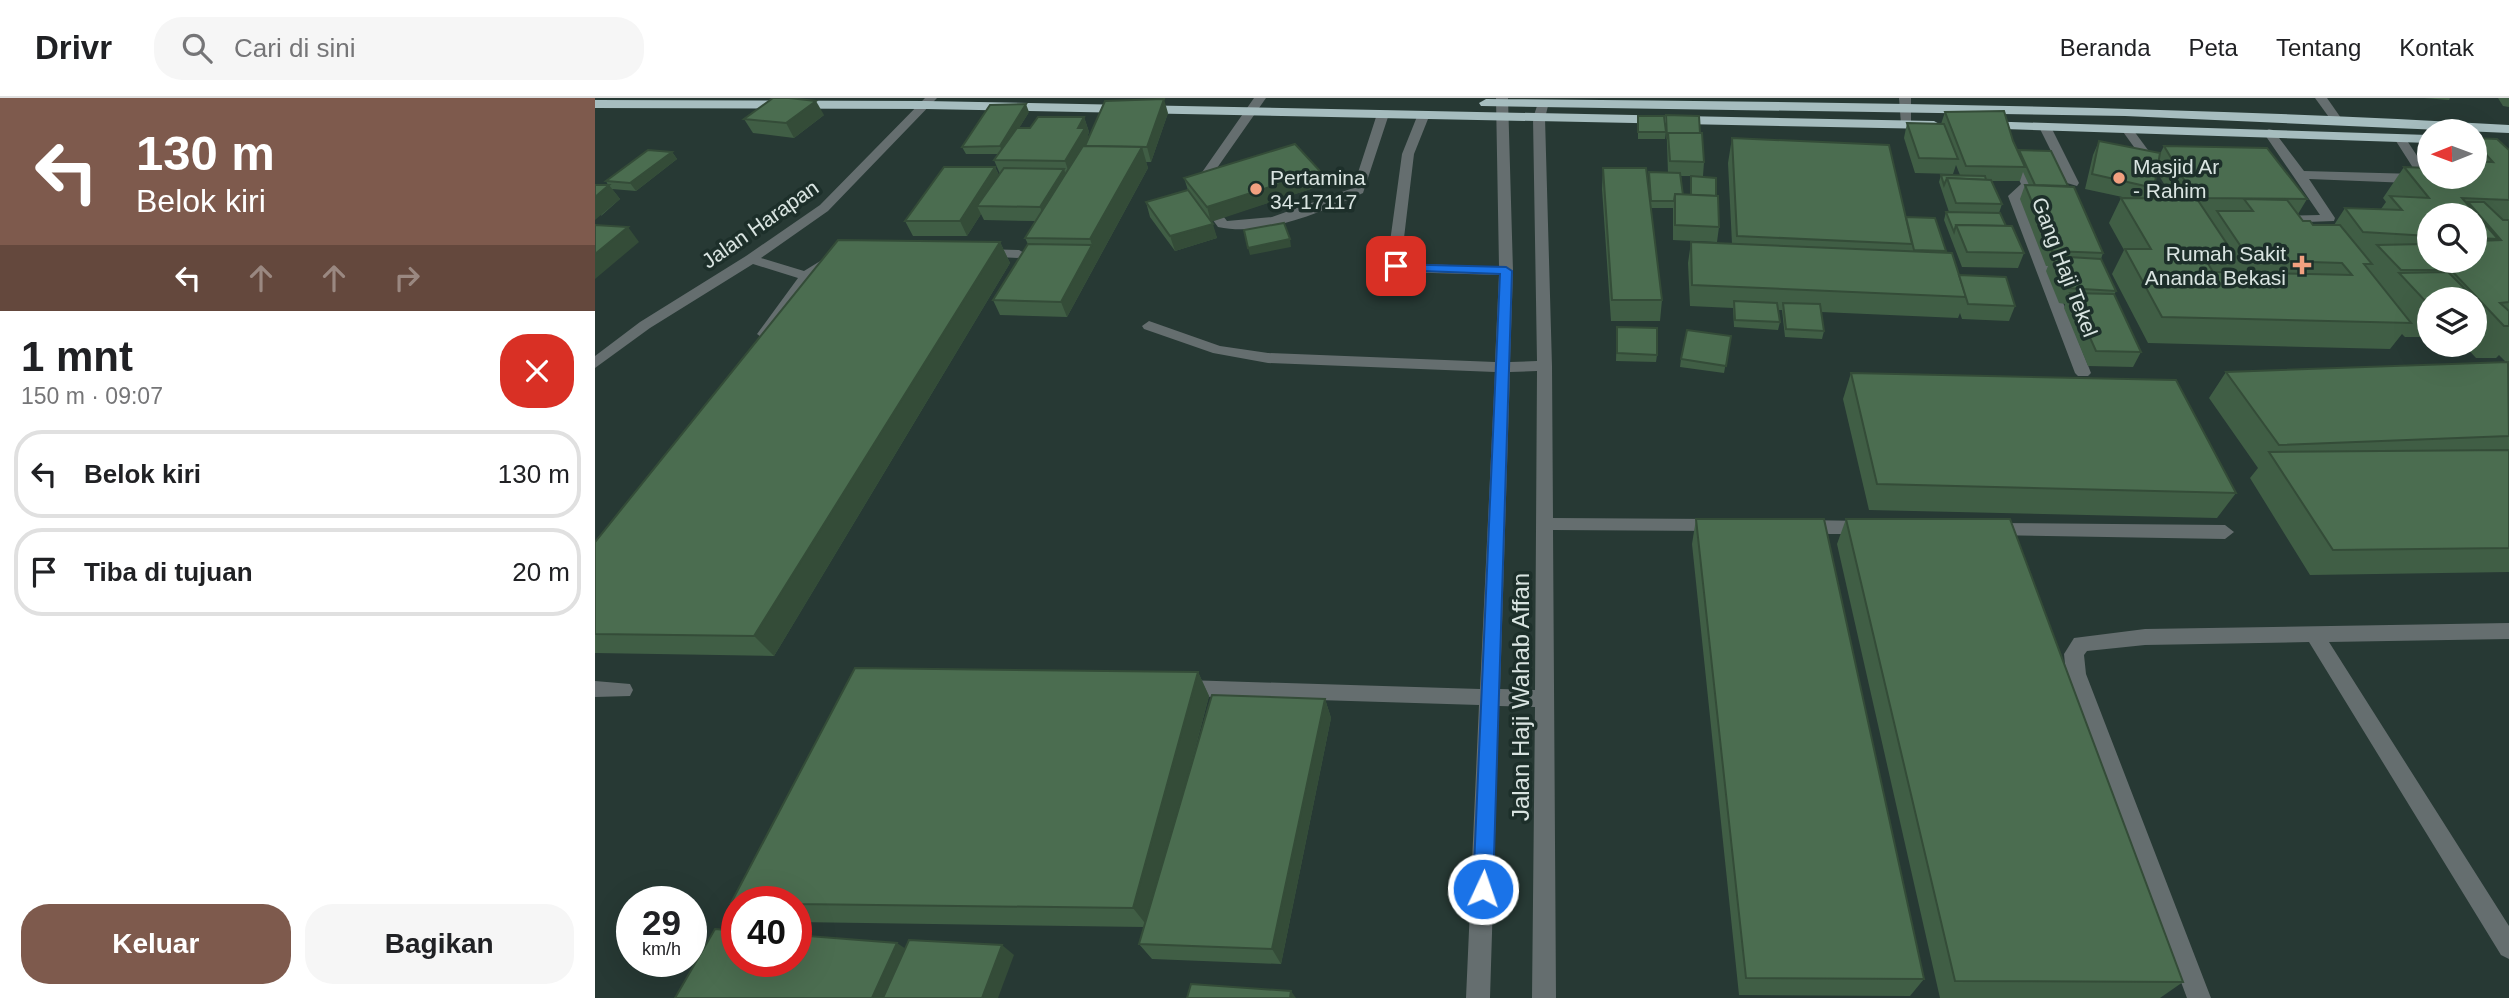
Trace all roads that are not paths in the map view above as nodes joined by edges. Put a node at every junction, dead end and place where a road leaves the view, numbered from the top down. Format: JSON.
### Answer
{"nodes":[{"id":1,"x":1276,"y":98,"type":"edge"},
{"id":2,"x":1928,"y":98,"type":"edge"},
{"id":3,"x":2321,"y":98,"type":"edge"},
{"id":4,"x":929,"y":102,"type":"edge"},
{"id":5,"x":1886,"y":102,"type":"edge"},
{"id":6,"x":1906,"y":102,"type":"edge"},
{"id":7,"x":595,"y":104,"type":"edge"},
{"id":8,"x":1257,"y":104,"type":"edge"},
{"id":9,"x":1503,"y":106,"type":"edge"},
{"id":10,"x":1991,"y":107,"type":"junction"},
{"id":11,"x":1952,"y":108,"type":"junction"},
{"id":12,"x":1541,"y":110,"type":"junction"},
{"id":13,"x":1383,"y":114,"type":"junction"},
{"id":14,"x":1424,"y":114,"type":"junction"},
{"id":15,"x":2335,"y":118,"type":"junction"},
{"id":16,"x":1907,"y":124,"type":"junction"},
{"id":17,"x":2000,"y":125,"type":"junction"},
{"id":18,"x":2045,"y":127,"type":"junction"},
{"id":19,"x":2127,"y":129,"type":"junction"},
{"id":20,"x":2509,"y":129,"type":"edge"},
{"id":21,"x":2270,"y":132,"type":"junction"},
{"id":22,"x":2400,"y":138,"type":"junction"},
{"id":23,"x":2417,"y":139,"type":"edge"},
{"id":24,"x":2487,"y":142,"type":"edge"},
{"id":25,"x":2509,"y":144,"type":"edge"},
{"id":26,"x":2300,"y":175,"type":"junction"},
{"id":27,"x":2162,"y":179,"type":"edge"},
{"id":28,"x":2073,"y":183,"type":"dead end"},
{"id":29,"x":2267,"y":219,"type":"edge"},
{"id":30,"x":844,"y":253,"type":"edge"},
{"id":31,"x":966,"y":253,"type":"edge"},
{"id":32,"x":1019,"y":254,"type":"edge"},
{"id":33,"x":751,"y":259,"type":"junction"},
{"id":34,"x":1506,"y":271,"type":"junction"},
{"id":35,"x":806,"y":276,"type":"junction"},
{"id":36,"x":1149,"y":326,"type":"dead end"},
{"id":37,"x":757,"y":342,"type":"edge"},
{"id":38,"x":595,"y":363,"type":"edge"},
{"id":39,"x":1503,"y":366,"type":"junction"},
{"id":40,"x":1545,"y":366,"type":"junction"},
{"id":41,"x":2083,"y":373,"type":"dead end"},
{"id":42,"x":1544,"y":524,"type":"junction"},
{"id":43,"x":1736,"y":525,"type":"edge"},
{"id":44,"x":1792,"y":526,"type":"edge"},
{"id":45,"x":1889,"y":527,"type":"edge"},
{"id":46,"x":1973,"y":528,"type":"edge"},
{"id":47,"x":2225,"y":532,"type":"dead end"},
{"id":48,"x":2509,"y":631,"type":"edge"},
{"id":49,"x":2313,"y":633,"type":"junction"},
{"id":50,"x":1171,"y":687,"type":"edge"},
{"id":51,"x":595,"y":689,"type":"edge"},
{"id":52,"x":623,"y":690,"type":"dead end"},
{"id":53,"x":1491,"y":699,"type":"junction"},
{"id":54,"x":1545,"y":699,"type":"junction"},
{"id":55,"x":2509,"y":947,"type":"edge"},
{"id":56,"x":1478,"y":998,"type":"edge"},
{"id":57,"x":1544,"y":998,"type":"edge"},
{"id":58,"x":2199,"y":998,"type":"edge"}],
"edges":[{"from":1,"to":9,"type":"highway"},
{"from":2,"to":11,"type":"highway"},
{"from":3,"to":15,"type":"street"},
{"from":4,"to":7,"type":"highway"},
{"from":4,"to":8,"type":"highway"},
{"from":4,"to":33,"type":"street","name":"Jalan Harapan"},
{"from":5,"to":6,"type":"highway"},
{"from":5,"to":12,"type":"highway"},
{"from":6,"to":11,"type":"highway"},
{"from":6,"to":16,"type":"street"},
{"from":8,"to":13,"type":"highway"},
{"from":8,"to":13,"type":"street"},
{"from":9,"to":12,"type":"highway"},
{"from":9,"to":14,"type":"highway"},
{"from":9,"to":34,"type":"street","name":"Jalan Haji Wahab Affan"},
{"from":10,"to":11,"type":"highway"},
{"from":10,"to":15,"type":"highway"},
{"from":10,"to":17,"type":"street","name":"Gang Haji Tekel"},
{"from":12,"to":16,"type":"highway"},
{"from":12,"to":40,"type":"street","name":"Jalan Haji Wahab Affan"},
{"from":13,"to":14,"type":"highway"},
{"from":14,"to":34,"type":"street"},
{"from":15,"to":20,"type":"highway"},
{"from":16,"to":17,"type":"highway"},
{"from":17,"to":18,"type":"highway"},
{"from":17,"to":41,"type":"street","name":"Gang Haji Tekel"},
{"from":18,"to":19,"type":"highway"},
{"from":18,"to":28,"type":"street"},
{"from":19,"to":21,"type":"highway"},
{"from":19,"to":27,"type":"street"},
{"from":21,"to":22,"type":"highway"},
{"from":21,"to":26,"type":"street"},
{"from":22,"to":23,"type":"highway"},
{"from":22,"to":26,"type":"street"},
{"from":24,"to":25,"type":"highway"},
{"from":26,"to":29,"type":"street"},
{"from":30,"to":35,"type":"street"},
{"from":31,"to":32,"type":"street"},
{"from":33,"to":35,"type":"street"},
{"from":33,"to":38,"type":"street","name":"Jalan Harapan"},
{"from":34,"to":39,"type":"street","name":"Jalan Haji Wahab Affan"},
{"from":35,"to":37,"type":"street"},
{"from":36,"to":39,"type":"street"},
{"from":39,"to":40,"type":"street"},
{"from":39,"to":53,"type":"street","name":"Jalan Haji Wahab Affan"},
{"from":40,"to":42,"type":"street","name":"Jalan Haji Wahab Affan"},
{"from":42,"to":43,"type":"street"},
{"from":42,"to":54,"type":"street","name":"Jalan Haji Wahab Affan"},
{"from":44,"to":45,"type":"street"},
{"from":46,"to":47,"type":"street"},
{"from":48,"to":49,"type":"street"},
{"from":49,"to":55,"type":"street"},
{"from":49,"to":58,"type":"street"},
{"from":50,"to":53,"type":"street"},
{"from":51,"to":52,"type":"street"},
{"from":53,"to":54,"type":"street"},
{"from":53,"to":56,"type":"street","name":"Jalan Haji Wahab Affan"},
{"from":54,"to":57,"type":"street","name":"Jalan Haji Wahab Affan"}]}
